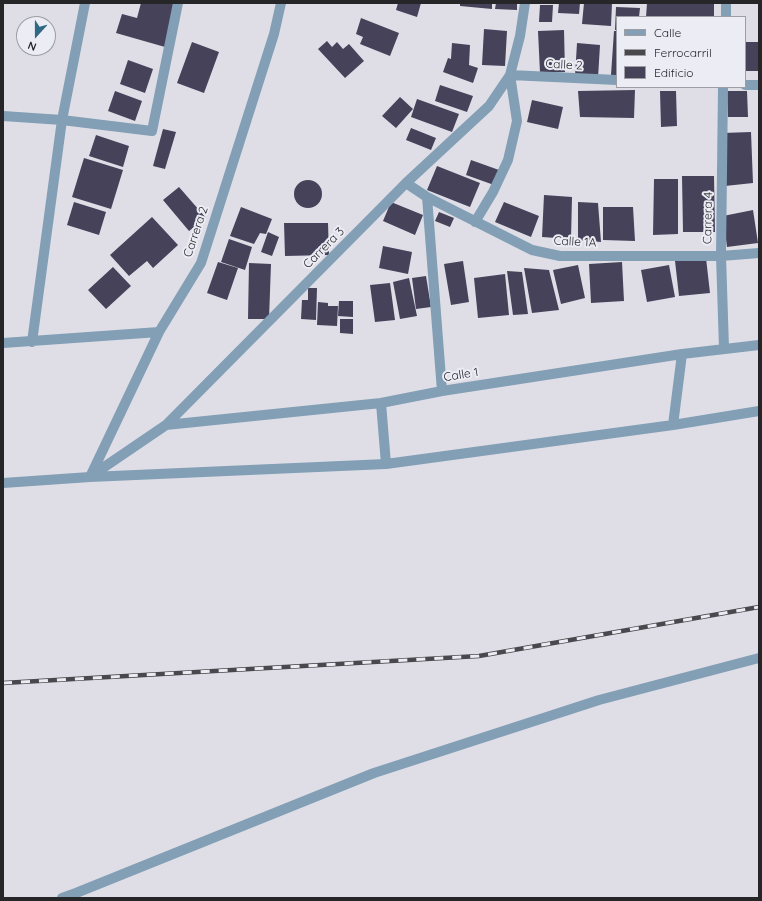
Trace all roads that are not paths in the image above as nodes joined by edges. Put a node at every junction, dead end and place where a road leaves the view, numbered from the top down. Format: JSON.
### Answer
{"nodes":[{"id":1,"x":85,"y":3,"type":"edge"},
{"id":2,"x":178,"y":3,"type":"edge"},
{"id":3,"x":281,"y":3,"type":"edge"},
{"id":4,"x":525,"y":3,"type":"edge"},
{"id":5,"x":726,"y":3,"type":"edge"},
{"id":6,"x":726,"y":16,"type":"edge"},
{"id":7,"x":510,"y":75,"type":"junction"},
{"id":8,"x":616,"y":80,"type":"edge"},
{"id":9,"x":746,"y":85,"type":"edge"},
{"id":10,"x":759,"y":85,"type":"edge"},
{"id":11,"x":723,"y":88,"type":"edge"},
{"id":12,"x":3,"y":116,"type":"edge"},
{"id":13,"x":62,"y":120,"type":"junction"},
{"id":14,"x":406,"y":183,"type":"junction"},
{"id":15,"x":427,"y":197,"type":"junction"},
{"id":16,"x":475,"y":222,"type":"junction"},
{"id":17,"x":759,"y":253,"type":"edge"},
{"id":18,"x":720,"y":256,"type":"junction"},
{"id":19,"x":159,"y":332,"type":"junction"},
{"id":20,"x":32,"y":342,"type":"junction"},
{"id":21,"x":3,"y":343,"type":"edge"},
{"id":22,"x":759,"y":345,"type":"edge"},
{"id":23,"x":724,"y":348,"type":"junction"},
{"id":24,"x":682,"y":354,"type":"junction"},
{"id":25,"x":442,"y":391,"type":"junction"},
{"id":26,"x":380,"y":403,"type":"junction"},
{"id":27,"x":759,"y":411,"type":"edge"},
{"id":28,"x":166,"y":425,"type":"junction"},
{"id":29,"x":673,"y":425,"type":"junction"},
{"id":30,"x":386,"y":464,"type":"junction"},
{"id":31,"x":90,"y":477,"type":"junction"},
{"id":32,"x":3,"y":483,"type":"edge"},
{"id":33,"x":759,"y":658,"type":"edge"},
{"id":34,"x":62,"y":898,"type":"edge"}],
"edges":[{"from":1,"to":13,"type":"street"},
{"from":2,"to":13,"type":"street"},
{"from":3,"to":19,"type":"street","name":"Carrera 2"},
{"from":4,"to":7,"type":"street","name":"Carrera 3"},
{"from":5,"to":6,"type":"street"},
{"from":7,"to":8,"type":"street","name":"Calle 2"},
{"from":7,"to":14,"type":"street","name":"Carrera 3"},
{"from":7,"to":16,"type":"street"},
{"from":9,"to":10,"type":"street"},
{"from":11,"to":18,"type":"street","name":"Carrera 4"},
{"from":12,"to":13,"type":"street"},
{"from":13,"to":20,"type":"street"},
{"from":14,"to":15,"type":"street","name":"Calle 1A"},
{"from":14,"to":28,"type":"street","name":"Carrera 3"},
{"from":15,"to":16,"type":"street","name":"Calle 1A"},
{"from":15,"to":25,"type":"street"},
{"from":16,"to":18,"type":"street","name":"Calle 1A"},
{"from":17,"to":18,"type":"street","name":"Calle 1A"},
{"from":18,"to":23,"type":"street","name":"Carrera 4"},
{"from":19,"to":20,"type":"street"},
{"from":19,"to":31,"type":"street","name":"Carrera 2"},
{"from":20,"to":21,"type":"street"},
{"from":22,"to":23,"type":"street","name":"Calle 1"},
{"from":23,"to":24,"type":"street","name":"Calle 1"},
{"from":24,"to":25,"type":"street","name":"Calle 1"},
{"from":24,"to":29,"type":"street"},
{"from":25,"to":26,"type":"street","name":"Calle 1"},
{"from":26,"to":28,"type":"street","name":"Calle 1"},
{"from":26,"to":30,"type":"street"},
{"from":27,"to":29,"type":"street"},
{"from":28,"to":31,"type":"street","name":"Carrera 3"},
{"from":29,"to":30,"type":"street"},
{"from":30,"to":31,"type":"street"},
{"from":31,"to":32,"type":"street"},
{"from":33,"to":34,"type":"street"}]}
